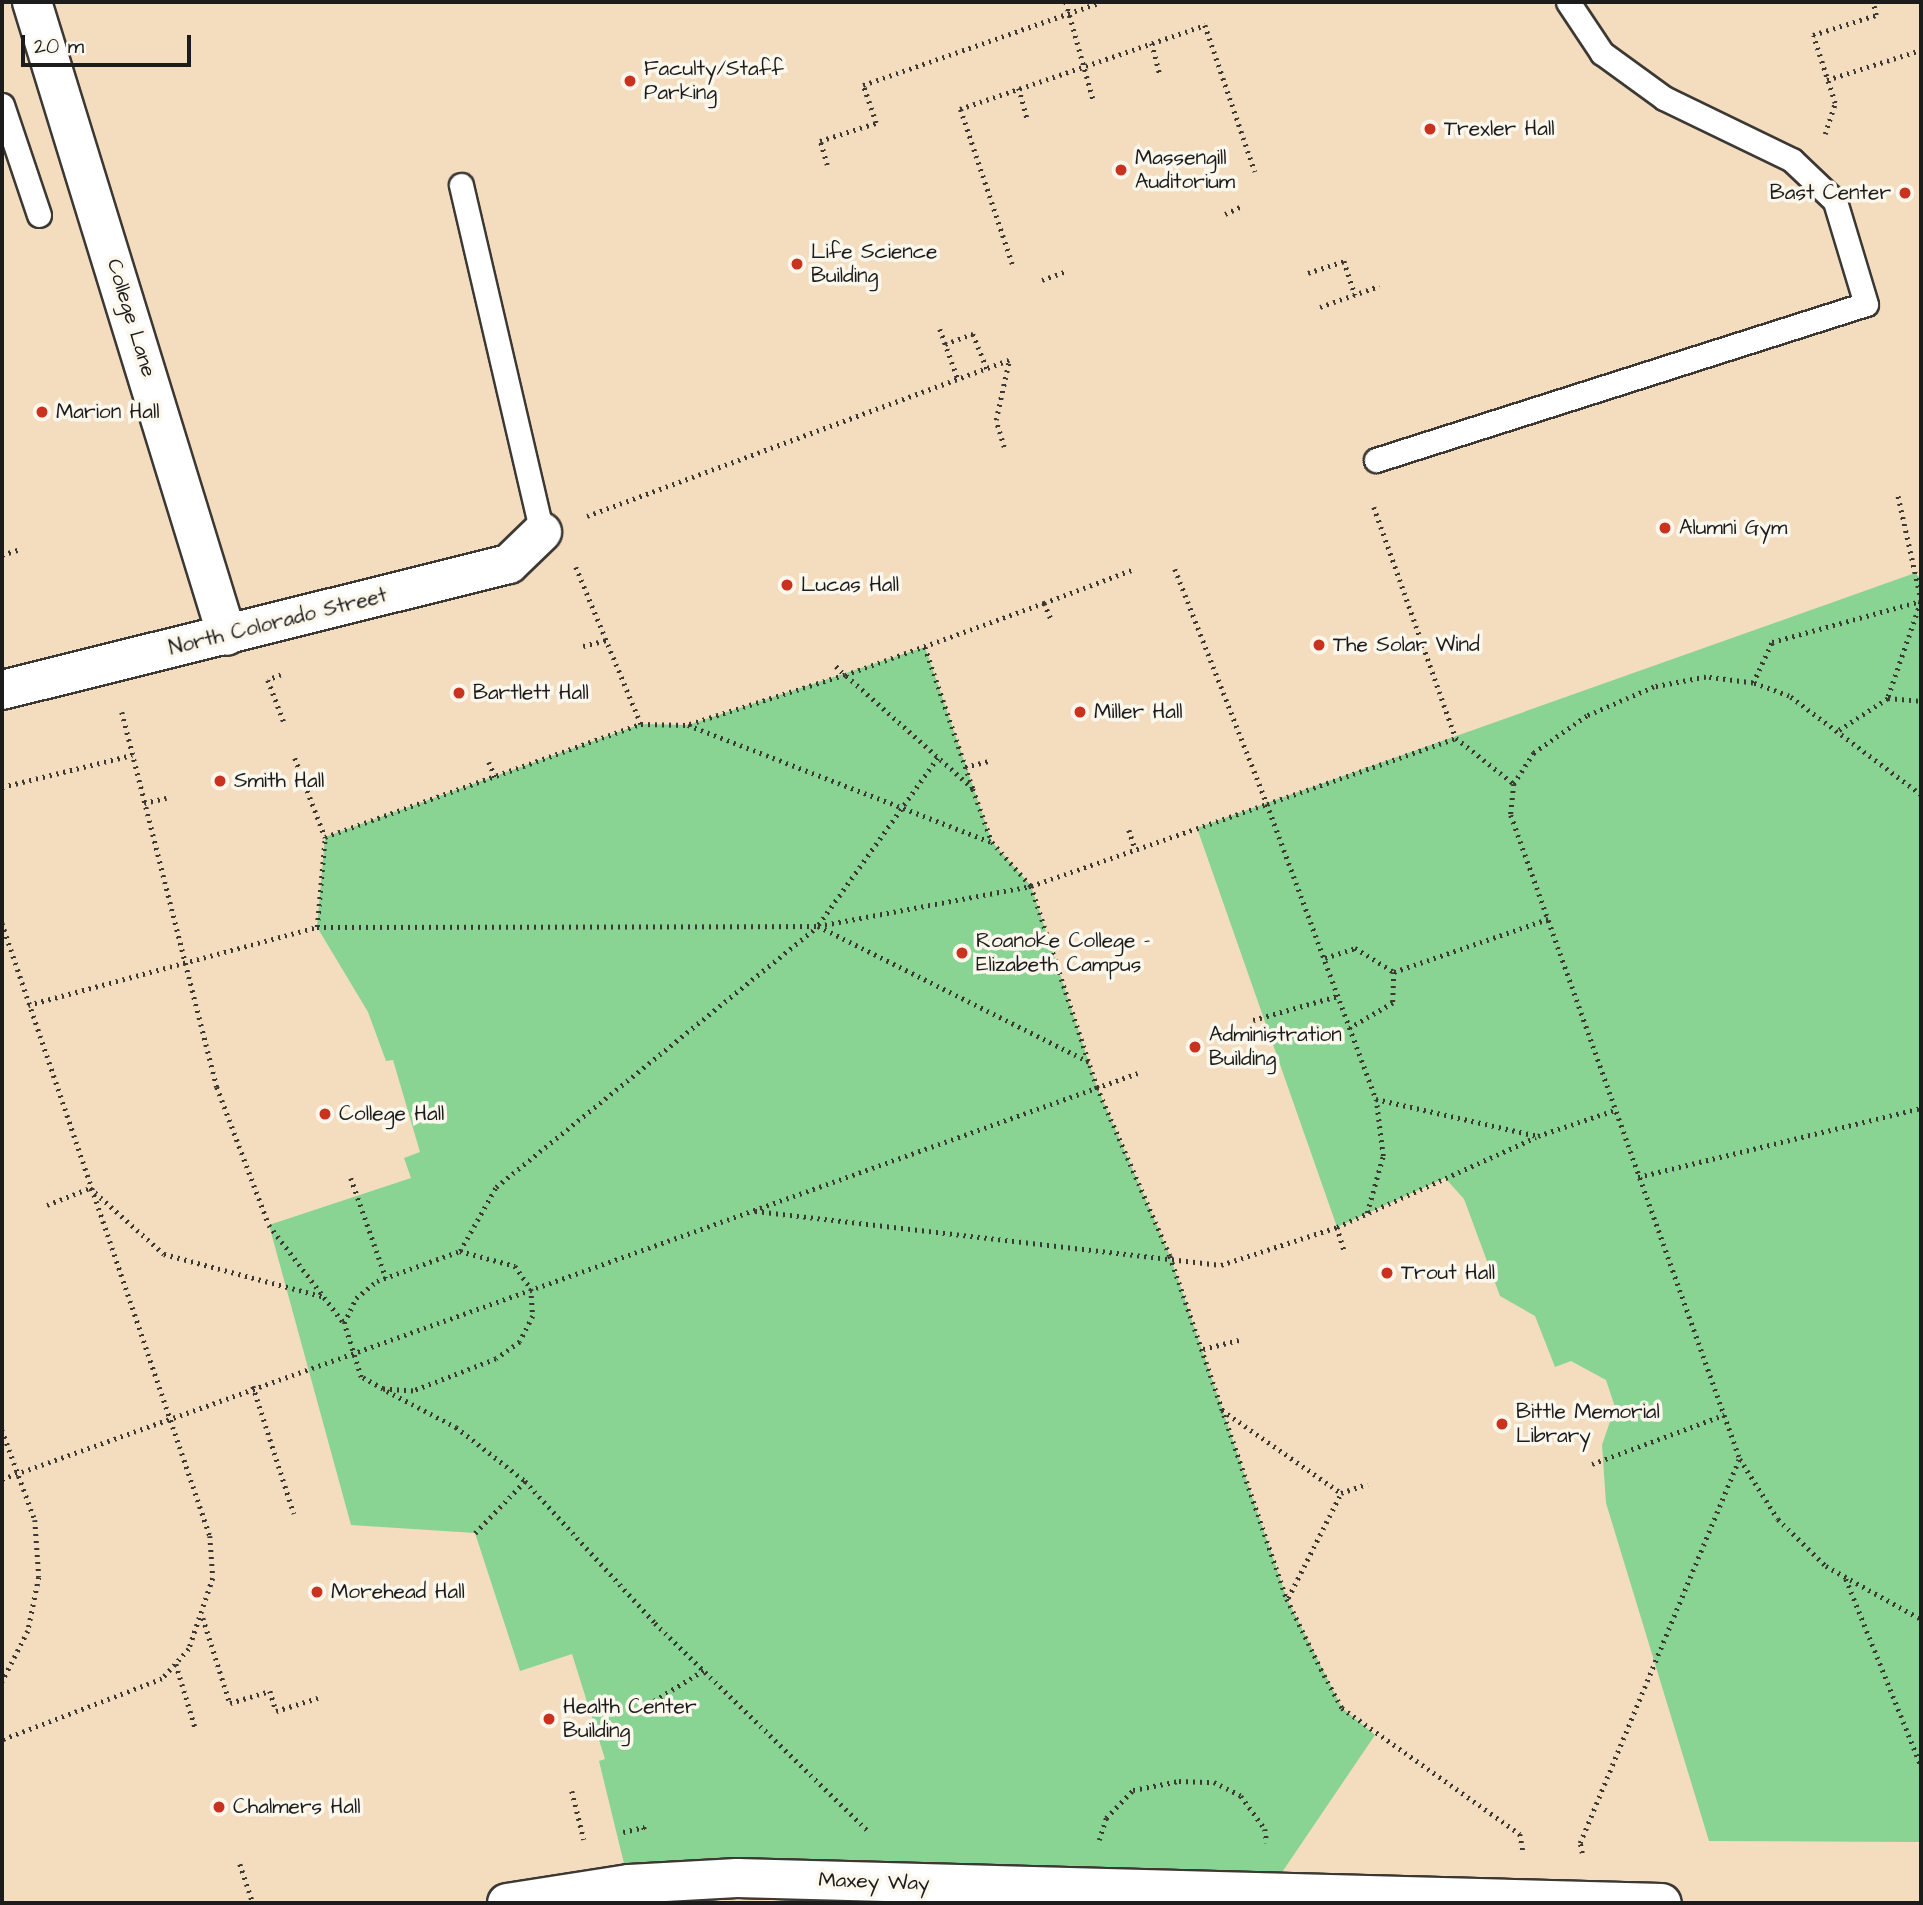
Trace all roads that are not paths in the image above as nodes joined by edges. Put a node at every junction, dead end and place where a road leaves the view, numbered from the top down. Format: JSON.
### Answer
{"nodes":[{"id":1,"x":32,"y":2,"type":"edge"},
{"id":2,"x":1568,"y":2,"type":"edge"},
{"id":3,"x":2,"y":105,"type":"edge"},
{"id":4,"x":461,"y":185,"type":"dead end"},
{"id":5,"x":39,"y":215,"type":"dead end"},
{"id":6,"x":1376,"y":460,"type":"dead end"},
{"id":7,"x":542,"y":533,"type":"joint"},
{"id":8,"x":227,"y":636,"type":"junction"},
{"id":9,"x":2,"y":690,"type":"edge"},
{"id":10,"x":507,"y":1903,"type":"edge"},
{"id":11,"x":1662,"y":1903,"type":"edge"}],
"edges":[{"from":1,"to":8,"type":"street","name":"College Lane"},
{"from":2,"to":6,"type":"lane"},
{"from":3,"to":5,"type":"lane"},
{"from":4,"to":7,"type":"lane"},
{"from":7,"to":8,"type":"street","name":"North Colorado Street"},
{"from":8,"to":9,"type":"street","name":"North Colorado Street"},
{"from":10,"to":11,"type":"street","name":"Maxey Way"}]}
